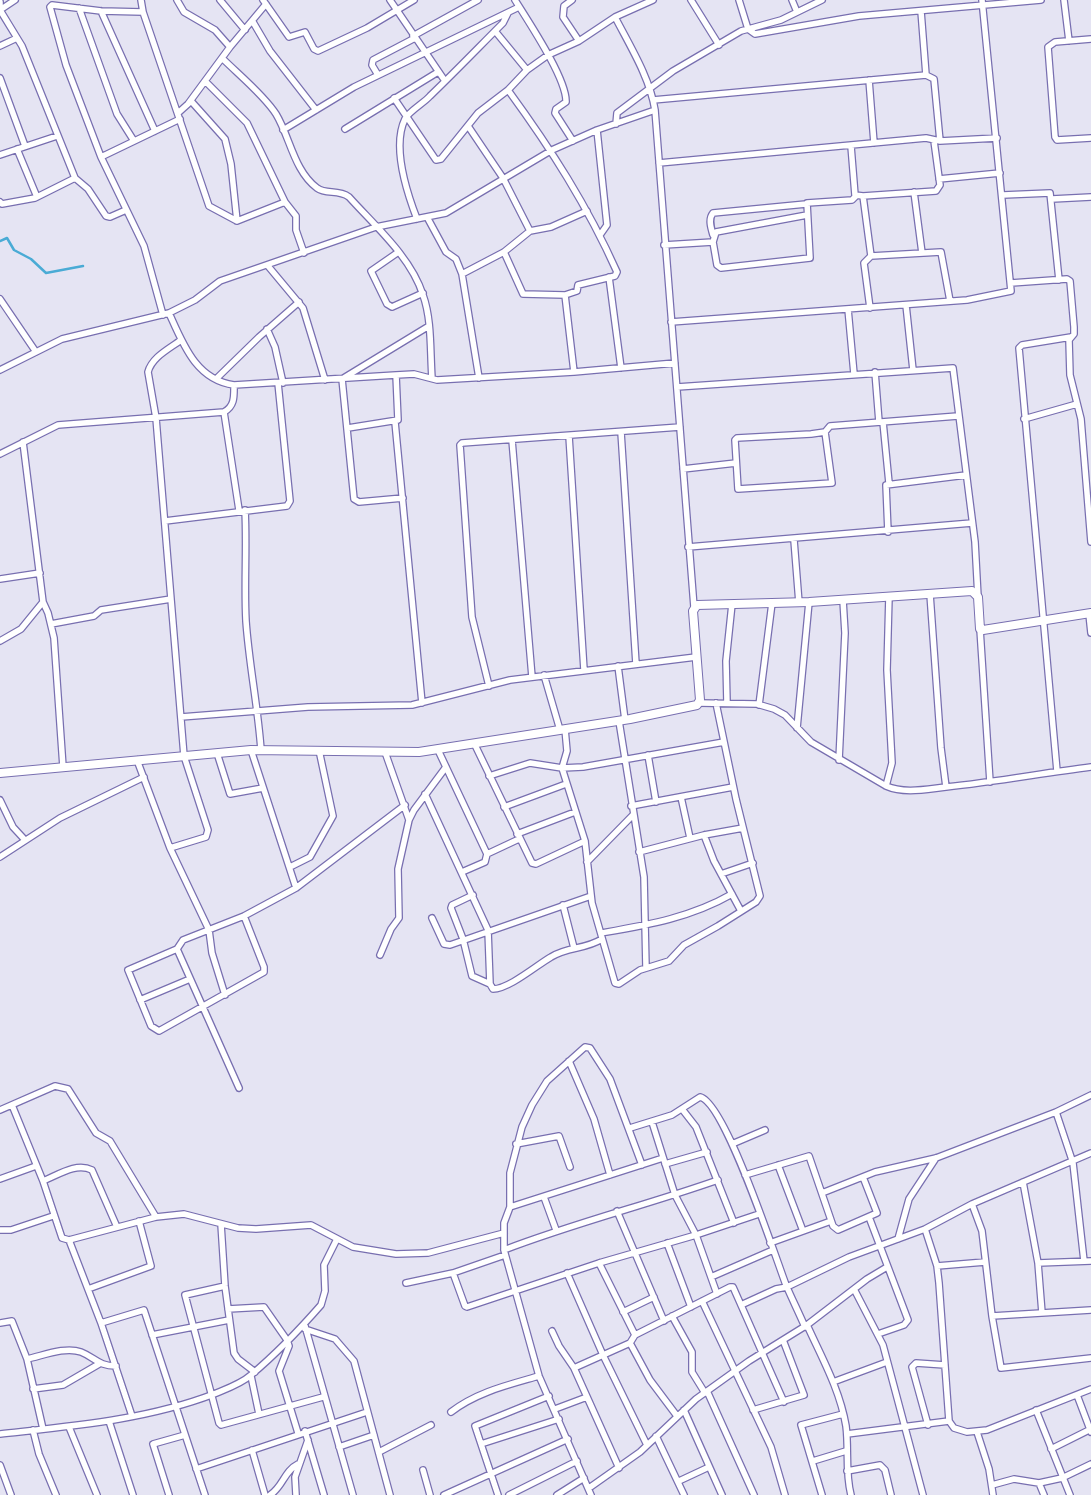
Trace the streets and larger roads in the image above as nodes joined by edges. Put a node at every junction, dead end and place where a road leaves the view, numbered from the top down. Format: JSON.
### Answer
{"nodes":[{"id":1,"x":15,"y":0,"type":"edge"},
{"id":2,"x":141,"y":0,"type":"edge"},
{"id":3,"x":177,"y":0,"type":"edge"},
{"id":4,"x":220,"y":0,"type":"edge"},
{"id":5,"x":390,"y":0,"type":"edge"},
{"id":6,"x":414,"y":0,"type":"edge"},
{"id":7,"x":478,"y":0,"type":"edge"},
{"id":8,"x":515,"y":0,"type":"edge"},
{"id":9,"x":572,"y":0,"type":"edge"},
{"id":10,"x":653,"y":0,"type":"edge"},
{"id":11,"x":692,"y":0,"type":"edge"},
{"id":12,"x":739,"y":0,"type":"edge"},
{"id":13,"x":792,"y":0,"type":"edge"},
{"id":14,"x":822,"y":0,"type":"edge"},
{"id":15,"x":1041,"y":0,"type":"edge"},
{"id":16,"x":1064,"y":0,"type":"edge"},
{"id":17,"x":0,"y":2,"type":"edge"},
{"id":18,"x":264,"y":2,"type":"edge"},
{"id":19,"x":983,"y":2,"type":"edge"},
{"id":20,"x":50,"y":3,"type":"edge"},
{"id":21,"x":62,"y":3,"type":"edge"},
{"id":22,"x":519,"y":7,"type":"junction"},
{"id":23,"x":79,"y":8,"type":"junction"},
{"id":24,"x":396,"y":9,"type":"junction"},
{"id":25,"x":0,"y":10,"type":"edge"},
{"id":26,"x":101,"y":11,"type":"junction"},
{"id":27,"x":921,"y":11,"type":"junction"},
{"id":28,"x":143,"y":12,"type":"junction"},
{"id":29,"x":797,"y":12,"type":"junction"},
{"id":30,"x":508,"y":13,"type":"junction"},
{"id":31,"x":615,"y":17,"type":"junction"},
{"id":32,"x":253,"y":22,"type":"junction"},
{"id":33,"x":748,"y":29,"type":"junction"},
{"id":34,"x":245,"y":30,"type":"junction"},
{"id":35,"x":495,"y":31,"type":"junction"},
{"id":36,"x":414,"y":37,"type":"junction"},
{"id":37,"x":17,"y":38,"type":"junction"},
{"id":38,"x":1091,"y":39,"type":"edge"},
{"id":39,"x":580,"y":41,"type":"junction"},
{"id":40,"x":1068,"y":41,"type":"junction"},
{"id":41,"x":719,"y":45,"type":"junction"},
{"id":42,"x":0,"y":46,"type":"edge"},
{"id":43,"x":230,"y":47,"type":"junction"},
{"id":44,"x":423,"y":52,"type":"junction"},
{"id":45,"x":548,"y":55,"type":"junction"},
{"id":46,"x":222,"y":58,"type":"junction"},
{"id":47,"x":527,"y":70,"type":"junction"},
{"id":48,"x":438,"y":72,"type":"junction"},
{"id":49,"x":378,"y":75,"type":"junction"},
{"id":50,"x":926,"y":75,"type":"junction"},
{"id":51,"x":0,"y":78,"type":"edge"},
{"id":52,"x":868,"y":80,"type":"junction"},
{"id":53,"x":206,"y":81,"type":"junction"},
{"id":54,"x":445,"y":81,"type":"junction"},
{"id":55,"x":508,"y":90,"type":"junction"},
{"id":56,"x":649,"y":90,"type":"junction"},
{"id":57,"x":394,"y":98,"type":"junction"},
{"id":58,"x":653,"y":100,"type":"junction"},
{"id":59,"x":191,"y":101,"type":"junction"},
{"id":60,"x":316,"y":110,"type":"junction"},
{"id":61,"x":655,"y":110,"type":"junction"},
{"id":62,"x":179,"y":116,"type":"junction"},
{"id":63,"x":405,"y":117,"type":"junction"},
{"id":64,"x":616,"y":124,"type":"junction"},
{"id":65,"x":468,"y":126,"type":"junction"},
{"id":66,"x":345,"y":129,"type":"dead end"},
{"id":67,"x":284,"y":130,"type":"junction"},
{"id":68,"x":597,"y":130,"type":"junction"},
{"id":69,"x":155,"y":131,"type":"junction"},
{"id":70,"x":57,"y":136,"type":"junction"},
{"id":71,"x":997,"y":138,"type":"junction"},
{"id":72,"x":1091,"y":138,"type":"edge"},
{"id":73,"x":134,"y":141,"type":"junction"},
{"id":74,"x":573,"y":141,"type":"junction"},
{"id":75,"x":937,"y":141,"type":"junction"},
{"id":76,"x":874,"y":144,"type":"junction"},
{"id":77,"x":25,"y":146,"type":"junction"},
{"id":78,"x":851,"y":146,"type":"junction"},
{"id":79,"x":17,"y":149,"type":"junction"},
{"id":80,"x":552,"y":150,"type":"junction"},
{"id":81,"x":0,"y":155,"type":"edge"},
{"id":82,"x":101,"y":157,"type":"junction"},
{"id":83,"x":659,"y":163,"type":"junction"},
{"id":84,"x":1000,"y":173,"type":"junction"},
{"id":85,"x":75,"y":178,"type":"junction"},
{"id":86,"x":503,"y":178,"type":"junction"},
{"id":87,"x":939,"y":179,"type":"junction"},
{"id":88,"x":914,"y":192,"type":"junction"},
{"id":89,"x":1002,"y":195,"type":"junction"},
{"id":90,"x":856,"y":196,"type":"junction"},
{"id":91,"x":863,"y":196,"type":"junction"},
{"id":92,"x":37,"y":197,"type":"junction"},
{"id":93,"x":1091,"y":197,"type":"edge"},
{"id":94,"x":1052,"y":199,"type":"junction"},
{"id":95,"x":0,"y":202,"type":"edge"},
{"id":96,"x":285,"y":202,"type":"junction"},
{"id":97,"x":806,"y":204,"type":"junction"},
{"id":98,"x":126,"y":210,"type":"junction"},
{"id":99,"x":587,"y":211,"type":"junction"},
{"id":100,"x":807,"y":215,"type":"junction"},
{"id":101,"x":427,"y":217,"type":"junction"},
{"id":102,"x":417,"y":219,"type":"junction"},
{"id":103,"x":237,"y":221,"type":"junction"},
{"id":104,"x":376,"y":227,"type":"junction"},
{"id":105,"x":530,"y":231,"type":"junction"},
{"id":106,"x":600,"y":234,"type":"junction"},
{"id":107,"x":713,"y":238,"type":"junction"},
{"id":108,"x":664,"y":245,"type":"junction"},
{"id":109,"x":504,"y":252,"type":"junction"},
{"id":110,"x":304,"y":253,"type":"junction"},
{"id":111,"x":397,"y":253,"type":"junction"},
{"id":112,"x":922,"y":253,"type":"junction"},
{"id":113,"x":871,"y":256,"type":"junction"},
{"id":114,"x":268,"y":266,"type":"junction"},
{"id":115,"x":462,"y":274,"type":"junction"},
{"id":116,"x":609,"y":277,"type":"junction"},
{"id":117,"x":1058,"y":280,"type":"junction"},
{"id":118,"x":1011,"y":283,"type":"junction"},
{"id":119,"x":423,"y":293,"type":"junction"},
{"id":120,"x":565,"y":295,"type":"junction"},
{"id":121,"x":0,"y":299,"type":"edge"},
{"id":122,"x":950,"y":301,"type":"junction"},
{"id":123,"x":299,"y":302,"type":"junction"},
{"id":124,"x":906,"y":305,"type":"junction"},
{"id":125,"x":870,"y":308,"type":"junction"},
{"id":126,"x":848,"y":310,"type":"junction"},
{"id":127,"x":166,"y":314,"type":"junction"},
{"id":128,"x":671,"y":322,"type":"junction"},
{"id":129,"x":428,"y":326,"type":"junction"},
{"id":130,"x":267,"y":329,"type":"junction"},
{"id":131,"x":1071,"y":337,"type":"junction"},
{"id":132,"x":181,"y":340,"type":"junction"},
{"id":133,"x":36,"y":352,"type":"junction"},
{"id":134,"x":675,"y":363,"type":"junction"},
{"id":135,"x":621,"y":368,"type":"junction"},
{"id":136,"x":0,"y":370,"type":"edge"},
{"id":137,"x":913,"y":370,"type":"junction"},
{"id":138,"x":574,"y":372,"type":"junction"},
{"id":139,"x":875,"y":372,"type":"junction"},
{"id":140,"x":396,"y":374,"type":"junction"},
{"id":141,"x":854,"y":374,"type":"junction"},
{"id":142,"x":432,"y":378,"type":"junction"},
{"id":143,"x":480,"y":378,"type":"junction"},
{"id":144,"x":342,"y":379,"type":"junction"},
{"id":145,"x":216,"y":380,"type":"junction"},
{"id":146,"x":325,"y":380,"type":"junction"},
{"id":147,"x":280,"y":383,"type":"junction"},
{"id":148,"x":234,"y":385,"type":"junction"},
{"id":149,"x":677,"y":387,"type":"junction"},
{"id":150,"x":1077,"y":404,"type":"junction"},
{"id":151,"x":224,"y":412,"type":"junction"},
{"id":152,"x":958,"y":416,"type":"junction"},
{"id":153,"x":156,"y":418,"type":"junction"},
{"id":154,"x":1024,"y":419,"type":"junction"},
{"id":155,"x":395,"y":422,"type":"junction"},
{"id":156,"x":881,"y":422,"type":"junction"},
{"id":157,"x":680,"y":427,"type":"junction"},
{"id":158,"x":348,"y":428,"type":"junction"},
{"id":159,"x":622,"y":432,"type":"junction"},
{"id":160,"x":825,"y":432,"type":"junction"},
{"id":161,"x":569,"y":436,"type":"junction"},
{"id":162,"x":512,"y":440,"type":"junction"},
{"id":163,"x":23,"y":442,"type":"junction"},
{"id":164,"x":0,"y":454,"type":"edge"},
{"id":165,"x":736,"y":463,"type":"junction"},
{"id":166,"x":683,"y":468,"type":"junction"},
{"id":167,"x":1089,"y":470,"type":"edge"},
{"id":168,"x":966,"y":475,"type":"junction"},
{"id":169,"x":889,"y":483,"type":"junction"},
{"id":170,"x":403,"y":498,"type":"junction"},
{"id":171,"x":242,"y":510,"type":"junction"},
{"id":172,"x":165,"y":521,"type":"junction"},
{"id":173,"x":972,"y":524,"type":"junction"},
{"id":174,"x":888,"y":532,"type":"junction"},
{"id":175,"x":794,"y":540,"type":"junction"},
{"id":176,"x":1091,"y":542,"type":"edge"},
{"id":177,"x":688,"y":547,"type":"junction"},
{"id":178,"x":40,"y":573,"type":"junction"},
{"id":179,"x":0,"y":579,"type":"edge"},
{"id":180,"x":930,"y":594,"type":"junction"},
{"id":181,"x":889,"y":596,"type":"junction"},
{"id":182,"x":978,"y":597,"type":"junction"},
{"id":183,"x":171,"y":600,"type":"junction"},
{"id":184,"x":843,"y":600,"type":"junction"},
{"id":185,"x":43,"y":602,"type":"junction"},
{"id":186,"x":809,"y":602,"type":"junction"},
{"id":187,"x":772,"y":603,"type":"junction"},
{"id":188,"x":799,"y":603,"type":"junction"},
{"id":189,"x":732,"y":604,"type":"junction"},
{"id":190,"x":694,"y":607,"type":"junction"},
{"id":191,"x":1090,"y":613,"type":"edge"},
{"id":192,"x":1042,"y":621,"type":"junction"},
{"id":193,"x":51,"y":624,"type":"junction"},
{"id":194,"x":980,"y":629,"type":"junction"},
{"id":195,"x":1091,"y":633,"type":"edge"},
{"id":196,"x":0,"y":641,"type":"edge"},
{"id":197,"x":696,"y":657,"type":"junction"},
{"id":198,"x":636,"y":664,"type":"junction"},
{"id":199,"x":618,"y":666,"type":"junction"},
{"id":200,"x":584,"y":670,"type":"junction"},
{"id":201,"x":544,"y":675,"type":"junction"},
{"id":202,"x":532,"y":677,"type":"junction"},
{"id":203,"x":489,"y":686,"type":"junction"},
{"id":204,"x":422,"y":703,"type":"junction"},
{"id":205,"x":699,"y":703,"type":"junction"},
{"id":206,"x":716,"y":703,"type":"junction"},
{"id":207,"x":727,"y":703,"type":"junction"},
{"id":208,"x":759,"y":705,"type":"junction"},
{"id":209,"x":259,"y":711,"type":"junction"},
{"id":210,"x":181,"y":717,"type":"junction"},
{"id":211,"x":622,"y":721,"type":"junction"},
{"id":212,"x":797,"y":728,"type":"junction"},
{"id":213,"x":563,"y":729,"type":"junction"},
{"id":214,"x":724,"y":742,"type":"junction"},
{"id":215,"x":474,"y":745,"type":"junction"},
{"id":216,"x":251,"y":750,"type":"junction"},
{"id":217,"x":261,"y":750,"type":"junction"},
{"id":218,"x":319,"y":750,"type":"junction"},
{"id":219,"x":438,"y":750,"type":"junction"},
{"id":220,"x":386,"y":752,"type":"junction"},
{"id":221,"x":217,"y":753,"type":"junction"},
{"id":222,"x":648,"y":755,"type":"junction"},
{"id":223,"x":184,"y":756,"type":"junction"},
{"id":224,"x":626,"y":759,"type":"junction"},
{"id":225,"x":137,"y":760,"type":"junction"},
{"id":226,"x":840,"y":760,"type":"junction"},
{"id":227,"x":446,"y":766,"type":"junction"},
{"id":228,"x":63,"y":767,"type":"junction"},
{"id":229,"x":1091,"y":767,"type":"edge"},
{"id":230,"x":562,"y":768,"type":"junction"},
{"id":231,"x":1057,"y":772,"type":"junction"},
{"id":232,"x":0,"y":773,"type":"edge"},
{"id":233,"x":489,"y":776,"type":"junction"},
{"id":234,"x":144,"y":777,"type":"junction"},
{"id":235,"x":990,"y":782,"type":"junction"},
{"id":236,"x":566,"y":784,"type":"junction"},
{"id":237,"x":886,"y":786,"type":"junction"},
{"id":238,"x":733,"y":787,"type":"junction"},
{"id":239,"x":946,"y":787,"type":"junction"},
{"id":240,"x":263,"y":788,"type":"junction"},
{"id":241,"x":425,"y":794,"type":"junction"},
{"id":242,"x":682,"y":797,"type":"junction"},
{"id":243,"x":0,"y":800,"type":"edge"},
{"id":244,"x":656,"y":802,"type":"junction"},
{"id":245,"x":405,"y":804,"type":"junction"},
{"id":246,"x":631,"y":806,"type":"junction"},
{"id":247,"x":504,"y":807,"type":"junction"},
{"id":248,"x":575,"y":812,"type":"junction"},
{"id":249,"x":633,"y":815,"type":"junction"},
{"id":250,"x":409,"y":820,"type":"junction"},
{"id":251,"x":743,"y":828,"type":"junction"},
{"id":252,"x":704,"y":834,"type":"junction"},
{"id":253,"x":518,"y":837,"type":"junction"},
{"id":254,"x":690,"y":838,"type":"junction"},
{"id":255,"x":25,"y":840,"type":"junction"},
{"id":256,"x":585,"y":841,"type":"junction"},
{"id":257,"x":170,"y":848,"type":"junction"},
{"id":258,"x":639,"y":852,"type":"junction"},
{"id":259,"x":487,"y":854,"type":"junction"},
{"id":260,"x":0,"y":857,"type":"edge"},
{"id":261,"x":587,"y":862,"type":"junction"},
{"id":262,"x":753,"y":863,"type":"junction"},
{"id":263,"x":290,"y":867,"type":"junction"},
{"id":264,"x":462,"y":872,"type":"junction"},
{"id":265,"x":720,"y":874,"type":"junction"},
{"id":266,"x":296,"y":888,"type":"junction"},
{"id":267,"x":732,"y":894,"type":"junction"},
{"id":268,"x":473,"y":895,"type":"junction"},
{"id":269,"x":591,"y":896,"type":"junction"},
{"id":270,"x":563,"y":905,"type":"junction"},
{"id":271,"x":741,"y":911,"type":"junction"},
{"id":272,"x":244,"y":916,"type":"junction"},
{"id":273,"x":432,"y":918,"type":"dead end"},
{"id":274,"x":646,"y":926,"type":"junction"},
{"id":275,"x":210,"y":930,"type":"junction"},
{"id":276,"x":488,"y":930,"type":"junction"},
{"id":277,"x":601,"y":936,"type":"junction"},
{"id":278,"x":463,"y":939,"type":"junction"},
{"id":279,"x":574,"y":948,"type":"junction"},
{"id":280,"x":177,"y":949,"type":"junction"},
{"id":281,"x":380,"y":955,"type":"dead end"},
{"id":282,"x":646,"y":968,"type":"junction"},
{"id":283,"x":190,"y":979,"type":"junction"},
{"id":284,"x":490,"y":984,"type":"junction"},
{"id":285,"x":225,"y":995,"type":"junction"},
{"id":286,"x":140,"y":1000,"type":"junction"},
{"id":287,"x":203,"y":1007,"type":"junction"},
{"id":288,"x":569,"y":1061,"type":"junction"},
{"id":289,"x":239,"y":1088,"type":"dead end"},
{"id":290,"x":1091,"y":1095,"type":"edge"},
{"id":291,"x":12,"y":1105,"type":"junction"},
{"id":292,"x":682,"y":1109,"type":"junction"},
{"id":293,"x":0,"y":1110,"type":"edge"},
{"id":294,"x":1056,"y":1112,"type":"junction"},
{"id":295,"x":652,"y":1122,"type":"junction"},
{"id":296,"x":630,"y":1128,"type":"junction"},
{"id":297,"x":765,"y":1130,"type":"dead end"},
{"id":298,"x":516,"y":1144,"type":"junction"},
{"id":299,"x":732,"y":1144,"type":"junction"},
{"id":300,"x":707,"y":1152,"type":"junction"},
{"id":301,"x":1091,"y":1153,"type":"edge"},
{"id":302,"x":663,"y":1158,"type":"junction"},
{"id":303,"x":936,"y":1158,"type":"junction"},
{"id":304,"x":1073,"y":1163,"type":"junction"},
{"id":305,"x":642,"y":1164,"type":"junction"},
{"id":306,"x":665,"y":1164,"type":"junction"},
{"id":307,"x":778,"y":1164,"type":"junction"},
{"id":308,"x":36,"y":1166,"type":"junction"},
{"id":309,"x":570,"y":1167,"type":"dead end"},
{"id":310,"x":610,"y":1175,"type":"junction"},
{"id":311,"x":745,"y":1176,"type":"junction"},
{"id":312,"x":863,"y":1177,"type":"junction"},
{"id":313,"x":0,"y":1180,"type":"edge"},
{"id":314,"x":718,"y":1180,"type":"junction"},
{"id":315,"x":43,"y":1181,"type":"junction"},
{"id":316,"x":1024,"y":1182,"type":"junction"},
{"id":317,"x":822,"y":1193,"type":"junction"},
{"id":318,"x":676,"y":1195,"type":"junction"},
{"id":319,"x":544,"y":1197,"type":"junction"},
{"id":320,"x":972,"y":1204,"type":"junction"},
{"id":321,"x":510,"y":1207,"type":"junction"},
{"id":322,"x":617,"y":1211,"type":"junction"},
{"id":323,"x":760,"y":1214,"type":"junction"},
{"id":324,"x":53,"y":1216,"type":"junction"},
{"id":325,"x":869,"y":1216,"type":"junction"},
{"id":326,"x":156,"y":1217,"type":"junction"},
{"id":327,"x":139,"y":1221,"type":"junction"},
{"id":328,"x":831,"y":1221,"type":"junction"},
{"id":329,"x":734,"y":1222,"type":"junction"},
{"id":330,"x":221,"y":1224,"type":"junction"},
{"id":331,"x":117,"y":1226,"type":"junction"},
{"id":332,"x":925,"y":1229,"type":"junction"},
{"id":333,"x":0,"y":1230,"type":"edge"},
{"id":334,"x":556,"y":1230,"type":"junction"},
{"id":335,"x":803,"y":1231,"type":"junction"},
{"id":336,"x":504,"y":1233,"type":"junction"},
{"id":337,"x":696,"y":1236,"type":"junction"},
{"id":338,"x":337,"y":1239,"type":"junction"},
{"id":339,"x":898,"y":1239,"type":"junction"},
{"id":340,"x":69,"y":1240,"type":"junction"},
{"id":341,"x":770,"y":1243,"type":"junction"},
{"id":342,"x":668,"y":1244,"type":"junction"},
{"id":343,"x":880,"y":1245,"type":"junction"},
{"id":344,"x":773,"y":1250,"type":"junction"},
{"id":345,"x":504,"y":1252,"type":"junction"},
{"id":346,"x":634,"y":1253,"type":"junction"},
{"id":347,"x":1084,"y":1261,"type":"junction"},
{"id":348,"x":1091,"y":1261,"type":"edge"},
{"id":349,"x":985,"y":1262,"type":"junction"},
{"id":350,"x":599,"y":1263,"type":"junction"},
{"id":351,"x":1038,"y":1263,"type":"junction"},
{"id":352,"x":887,"y":1266,"type":"junction"},
{"id":353,"x":937,"y":1266,"type":"junction"},
{"id":354,"x":453,"y":1273,"type":"junction"},
{"id":355,"x":567,"y":1274,"type":"junction"},
{"id":356,"x":711,"y":1277,"type":"junction"},
{"id":357,"x":406,"y":1283,"type":"dead end"},
{"id":358,"x":225,"y":1286,"type":"junction"},
{"id":359,"x":787,"y":1287,"type":"junction"},
{"id":360,"x":88,"y":1289,"type":"junction"},
{"id":361,"x":854,"y":1289,"type":"junction"},
{"id":362,"x":514,"y":1293,"type":"junction"},
{"id":363,"x":717,"y":1294,"type":"junction"},
{"id":364,"x":654,"y":1297,"type":"junction"},
{"id":365,"x":702,"y":1301,"type":"junction"},
{"id":366,"x":741,"y":1305,"type":"junction"},
{"id":367,"x":691,"y":1307,"type":"junction"},
{"id":368,"x":228,"y":1309,"type":"junction"},
{"id":369,"x":1091,"y":1310,"type":"edge"},
{"id":370,"x":623,"y":1312,"type":"junction"},
{"id":371,"x":1042,"y":1313,"type":"junction"},
{"id":372,"x":672,"y":1316,"type":"junction"},
{"id":373,"x":992,"y":1316,"type":"junction"},
{"id":374,"x":229,"y":1320,"type":"junction"},
{"id":375,"x":664,"y":1321,"type":"junction"},
{"id":376,"x":101,"y":1323,"type":"junction"},
{"id":377,"x":0,"y":1324,"type":"edge"},
{"id":378,"x":191,"y":1326,"type":"junction"},
{"id":379,"x":806,"y":1326,"type":"junction"},
{"id":380,"x":305,"y":1327,"type":"junction"},
{"id":381,"x":552,"y":1331,"type":"dead end"},
{"id":382,"x":878,"y":1334,"type":"junction"},
{"id":383,"x":152,"y":1335,"type":"junction"},
{"id":384,"x":636,"y":1336,"type":"junction"},
{"id":385,"x":287,"y":1340,"type":"junction"},
{"id":386,"x":783,"y":1340,"type":"junction"},
{"id":387,"x":630,"y":1343,"type":"junction"},
{"id":388,"x":761,"y":1353,"type":"junction"},
{"id":389,"x":603,"y":1355,"type":"junction"},
{"id":390,"x":1091,"y":1358,"type":"edge"},
{"id":391,"x":27,"y":1359,"type":"junction"},
{"id":392,"x":887,"y":1362,"type":"junction"},
{"id":393,"x":99,"y":1364,"type":"junction"},
{"id":394,"x":945,"y":1365,"type":"junction"},
{"id":395,"x":116,"y":1366,"type":"junction"},
{"id":396,"x":574,"y":1368,"type":"junction"},
{"id":397,"x":735,"y":1371,"type":"junction"},
{"id":398,"x":253,"y":1374,"type":"junction"},
{"id":399,"x":539,"y":1376,"type":"junction"},
{"id":400,"x":834,"y":1382,"type":"junction"},
{"id":401,"x":33,"y":1389,"type":"junction"},
{"id":402,"x":1091,"y":1389,"type":"edge"},
{"id":403,"x":706,"y":1392,"type":"junction"},
{"id":404,"x":211,"y":1395,"type":"junction"},
{"id":405,"x":1077,"y":1395,"type":"junction"},
{"id":406,"x":549,"y":1396,"type":"junction"},
{"id":407,"x":323,"y":1397,"type":"junction"},
{"id":408,"x":587,"y":1397,"type":"junction"},
{"id":409,"x":784,"y":1402,"type":"junction"},
{"id":410,"x":290,"y":1404,"type":"junction"},
{"id":411,"x":176,"y":1406,"type":"junction"},
{"id":412,"x":555,"y":1409,"type":"junction"},
{"id":413,"x":684,"y":1410,"type":"junction"},
{"id":414,"x":753,"y":1410,"type":"junction"},
{"id":415,"x":1036,"y":1410,"type":"junction"},
{"id":416,"x":367,"y":1412,"type":"junction"},
{"id":417,"x":451,"y":1412,"type":"dead end"},
{"id":418,"x":259,"y":1414,"type":"junction"},
{"id":419,"x":843,"y":1414,"type":"junction"},
{"id":420,"x":132,"y":1416,"type":"junction"},
{"id":421,"x":677,"y":1416,"type":"junction"},
{"id":422,"x":559,"y":1419,"type":"junction"},
{"id":423,"x":109,"y":1421,"type":"junction"},
{"id":424,"x":950,"y":1421,"type":"junction"},
{"id":425,"x":332,"y":1422,"type":"junction"},
{"id":426,"x":431,"y":1425,"type":"dead end"},
{"id":427,"x":928,"y":1425,"type":"junction"},
{"id":428,"x":69,"y":1427,"type":"junction"},
{"id":429,"x":906,"y":1428,"type":"junction"},
{"id":430,"x":43,"y":1429,"type":"junction"},
{"id":431,"x":33,"y":1430,"type":"junction"},
{"id":432,"x":1091,"y":1430,"type":"edge"},
{"id":433,"x":305,"y":1431,"type":"junction"},
{"id":434,"x":977,"y":1432,"type":"junction"},
{"id":435,"x":298,"y":1433,"type":"junction"},
{"id":436,"x":0,"y":1434,"type":"edge"},
{"id":437,"x":847,"y":1434,"type":"junction"},
{"id":438,"x":185,"y":1435,"type":"junction"},
{"id":439,"x":374,"y":1435,"type":"junction"},
{"id":440,"x":656,"y":1436,"type":"junction"},
{"id":441,"x":568,"y":1439,"type":"junction"},
{"id":442,"x":308,"y":1440,"type":"junction"},
{"id":443,"x":481,"y":1444,"type":"junction"},
{"id":444,"x":647,"y":1445,"type":"junction"},
{"id":445,"x":339,"y":1446,"type":"junction"},
{"id":446,"x":1051,"y":1449,"type":"junction"},
{"id":447,"x":252,"y":1450,"type":"junction"},
{"id":448,"x":846,"y":1451,"type":"junction"},
{"id":449,"x":379,"y":1452,"type":"junction"},
{"id":450,"x":577,"y":1461,"type":"junction"},
{"id":451,"x":813,"y":1461,"type":"junction"},
{"id":452,"x":298,"y":1464,"type":"junction"},
{"id":453,"x":1091,"y":1464,"type":"edge"},
{"id":454,"x":0,"y":1465,"type":"edge"},
{"id":455,"x":709,"y":1467,"type":"junction"},
{"id":456,"x":196,"y":1468,"type":"junction"},
{"id":457,"x":619,"y":1468,"type":"junction"},
{"id":458,"x":423,"y":1470,"type":"dead end"},
{"id":459,"x":847,"y":1471,"type":"junction"},
{"id":460,"x":492,"y":1474,"type":"junction"},
{"id":461,"x":584,"y":1478,"type":"junction"},
{"id":462,"x":1062,"y":1478,"type":"junction"},
{"id":463,"x":679,"y":1481,"type":"junction"},
{"id":464,"x":1039,"y":1483,"type":"junction"},
{"id":465,"x":992,"y":1484,"type":"junction"},
{"id":466,"x":588,"y":1488,"type":"junction"},
{"id":467,"x":12,"y":1495,"type":"edge"},
{"id":468,"x":56,"y":1495,"type":"edge"},
{"id":469,"x":97,"y":1495,"type":"edge"},
{"id":470,"x":133,"y":1495,"type":"edge"},
{"id":471,"x":169,"y":1495,"type":"edge"},
{"id":472,"x":205,"y":1495,"type":"edge"},
{"id":473,"x":265,"y":1495,"type":"edge"},
{"id":474,"x":270,"y":1495,"type":"edge"},
{"id":475,"x":296,"y":1495,"type":"edge"},
{"id":476,"x":324,"y":1495,"type":"edge"},
{"id":477,"x":353,"y":1495,"type":"edge"},
{"id":478,"x":390,"y":1495,"type":"edge"},
{"id":479,"x":430,"y":1495,"type":"edge"},
{"id":480,"x":444,"y":1495,"type":"edge"},
{"id":481,"x":498,"y":1495,"type":"edge"},
{"id":482,"x":509,"y":1495,"type":"edge"},
{"id":483,"x":557,"y":1495,"type":"edge"},
{"id":484,"x":591,"y":1495,"type":"edge"},
{"id":485,"x":684,"y":1495,"type":"edge"},
{"id":486,"x":722,"y":1495,"type":"edge"},
{"id":487,"x":754,"y":1495,"type":"edge"},
{"id":488,"x":785,"y":1495,"type":"edge"},
{"id":489,"x":822,"y":1495,"type":"edge"},
{"id":490,"x":851,"y":1495,"type":"edge"},
{"id":491,"x":891,"y":1495,"type":"edge"},
{"id":492,"x":923,"y":1495,"type":"edge"},
{"id":493,"x":993,"y":1495,"type":"edge"},
{"id":494,"x":1044,"y":1495,"type":"edge"},
{"id":495,"x":1070,"y":1495,"type":"edge"}],
"edges":[{"from":1,"to":25,"type":"street"},
{"from":2,"to":28,"type":"street"},
{"from":3,"to":43,"type":"street"},
{"from":4,"to":34,"type":"street"},
{"from":5,"to":24,"type":"street"},
{"from":6,"to":24,"type":"street"},
{"from":7,"to":36,"type":"street"},
{"from":8,"to":22,"type":"street"},
{"from":9,"to":39,"type":"street"},
{"from":10,"to":31,"type":"street"},
{"from":11,"to":41,"type":"street"},
{"from":12,"to":33,"type":"street"},
{"from":13,"to":29,"type":"street"},
{"from":14,"to":29,"type":"street"},
{"from":15,"to":19,"type":"street"},
{"from":16,"to":40,"type":"street"},
{"from":17,"to":25,"type":"street"},
{"from":18,"to":24,"type":"street"},
{"from":18,"to":32,"type":"street"},
{"from":19,"to":27,"type":"street"},
{"from":19,"to":71,"type":"street"},
{"from":20,"to":21,"type":"street"},
{"from":20,"to":82,"type":"street"},
{"from":21,"to":23,"type":"street"},
{"from":22,"to":30,"type":"street"},
{"from":22,"to":45,"type":"street"},
{"from":23,"to":26,"type":"street"},
{"from":23,"to":73,"type":"street"},
{"from":24,"to":36,"type":"street"},
{"from":25,"to":37,"type":"street"},
{"from":26,"to":28,"type":"street"},
{"from":26,"to":69,"type":"street"},
{"from":27,"to":33,"type":"street"},
{"from":27,"to":50,"type":"street"},
{"from":28,"to":62,"type":"street"},
{"from":29,"to":33,"type":"street"},
{"from":30,"to":35,"type":"street"},
{"from":30,"to":44,"type":"street"},
{"from":31,"to":39,"type":"street"},
{"from":31,"to":56,"type":"street"},
{"from":32,"to":34,"type":"street"},
{"from":32,"to":60,"type":"street"},
{"from":33,"to":41,"type":"street"},
{"from":34,"to":43,"type":"street"},
{"from":35,"to":47,"type":"street"},
{"from":35,"to":54,"type":"street"},
{"from":36,"to":44,"type":"street"},
{"from":36,"to":49,"type":"street"},
{"from":37,"to":42,"type":"street"},
{"from":37,"to":70,"type":"street"},
{"from":38,"to":40,"type":"street"},
{"from":39,"to":45,"type":"street"},
{"from":40,"to":72,"type":"street"},
{"from":41,"to":56,"type":"street"},
{"from":43,"to":46,"type":"street"},
{"from":44,"to":48,"type":"street"},
{"from":44,"to":49,"type":"street"},
{"from":45,"to":47,"type":"street"},
{"from":45,"to":74,"type":"street"},
{"from":46,"to":53,"type":"street"},
{"from":46,"to":67,"type":"street"},
{"from":47,"to":55,"type":"street"},
{"from":48,"to":54,"type":"street"},
{"from":48,"to":57,"type":"street"},
{"from":49,"to":60,"type":"street"},
{"from":50,"to":52,"type":"street"},
{"from":50,"to":75,"type":"street"},
{"from":51,"to":77,"type":"street"},
{"from":52,"to":58,"type":"street"},
{"from":52,"to":76,"type":"street"},
{"from":53,"to":59,"type":"street"},
{"from":53,"to":96,"type":"street"},
{"from":54,"to":63,"type":"street"},
{"from":55,"to":65,"type":"street"},
{"from":55,"to":80,"type":"street"},
{"from":56,"to":58,"type":"street"},
{"from":56,"to":64,"type":"street"},
{"from":57,"to":63,"type":"street"},
{"from":57,"to":66,"type":"street"},
{"from":58,"to":61,"type":"street"},
{"from":59,"to":62,"type":"street"},
{"from":59,"to":103,"type":"street"},
{"from":60,"to":67,"type":"street"},
{"from":61,"to":64,"type":"street"},
{"from":61,"to":83,"type":"street"},
{"from":62,"to":69,"type":"street"},
{"from":62,"to":103,"type":"street"},
{"from":63,"to":65,"type":"street"},
{"from":63,"to":102,"type":"street"},
{"from":64,"to":68,"type":"street"},
{"from":65,"to":86,"type":"street"},
{"from":67,"to":104,"type":"street"},
{"from":68,"to":74,"type":"street"},
{"from":68,"to":106,"type":"street"},
{"from":69,"to":73,"type":"street"},
{"from":70,"to":77,"type":"street"},
{"from":70,"to":85,"type":"street"},
{"from":71,"to":75,"type":"street"},
{"from":71,"to":84,"type":"street"},
{"from":73,"to":82,"type":"street"},
{"from":74,"to":80,"type":"street"},
{"from":75,"to":76,"type":"street"},
{"from":75,"to":87,"type":"street"},
{"from":76,"to":78,"type":"street"},
{"from":77,"to":79,"type":"street"},
{"from":78,"to":83,"type":"street"},
{"from":78,"to":90,"type":"street"},
{"from":79,"to":81,"type":"street"},
{"from":79,"to":92,"type":"street"},
{"from":80,"to":86,"type":"street"},
{"from":80,"to":99,"type":"street"},
{"from":82,"to":98,"type":"street"},
{"from":83,"to":108,"type":"street"},
{"from":84,"to":87,"type":"street"},
{"from":84,"to":89,"type":"street"},
{"from":85,"to":92,"type":"street"},
{"from":85,"to":98,"type":"street"},
{"from":86,"to":101,"type":"street"},
{"from":86,"to":105,"type":"street"},
{"from":87,"to":88,"type":"street"},
{"from":88,"to":91,"type":"street"},
{"from":88,"to":112,"type":"street"},
{"from":89,"to":94,"type":"street"},
{"from":89,"to":118,"type":"street"},
{"from":90,"to":91,"type":"street"},
{"from":90,"to":97,"type":"street"},
{"from":91,"to":113,"type":"street"},
{"from":92,"to":95,"type":"street"},
{"from":93,"to":94,"type":"street"},
{"from":94,"to":117,"type":"street"},
{"from":96,"to":103,"type":"street"},
{"from":96,"to":110,"type":"street"},
{"from":97,"to":100,"type":"street"},
{"from":97,"to":107,"type":"street"},
{"from":98,"to":127,"type":"street"},
{"from":99,"to":105,"type":"street"},
{"from":99,"to":106,"type":"street"},
{"from":100,"to":107,"type":"street"},
{"from":100,"to":107,"type":"street"},
{"from":101,"to":102,"type":"street"},
{"from":101,"to":115,"type":"street"},
{"from":102,"to":104,"type":"street"},
{"from":104,"to":110,"type":"street"},
{"from":104,"to":111,"type":"street"},
{"from":105,"to":109,"type":"street"},
{"from":106,"to":116,"type":"street"},
{"from":107,"to":108,"type":"street"},
{"from":108,"to":128,"type":"street"},
{"from":109,"to":115,"type":"street"},
{"from":109,"to":120,"type":"street"},
{"from":110,"to":114,"type":"street"},
{"from":111,"to":119,"type":"street"},
{"from":111,"to":119,"type":"street"},
{"from":112,"to":113,"type":"street"},
{"from":112,"to":122,"type":"street"},
{"from":113,"to":125,"type":"street"},
{"from":114,"to":123,"type":"street"},
{"from":114,"to":127,"type":"street"},
{"from":115,"to":143,"type":"street"},
{"from":116,"to":120,"type":"street"},
{"from":116,"to":135,"type":"street"},
{"from":117,"to":118,"type":"street"},
{"from":117,"to":131,"type":"street"},
{"from":118,"to":122,"type":"street"},
{"from":119,"to":129,"type":"street"},
{"from":120,"to":138,"type":"street"},
{"from":121,"to":133,"type":"street"},
{"from":122,"to":124,"type":"street"},
{"from":123,"to":130,"type":"street"},
{"from":123,"to":146,"type":"street"},
{"from":124,"to":125,"type":"street"},
{"from":124,"to":137,"type":"street"},
{"from":125,"to":126,"type":"street"},
{"from":126,"to":128,"type":"street"},
{"from":126,"to":141,"type":"street"},
{"from":127,"to":132,"type":"street"},
{"from":127,"to":133,"type":"street"},
{"from":128,"to":134,"type":"street"},
{"from":129,"to":142,"type":"street"},
{"from":129,"to":144,"type":"street"},
{"from":130,"to":145,"type":"street"},
{"from":130,"to":147,"type":"street"},
{"from":131,"to":150,"type":"street"},
{"from":131,"to":154,"type":"street"},
{"from":132,"to":145,"type":"street"},
{"from":132,"to":153,"type":"street"},
{"from":133,"to":136,"type":"street"},
{"from":134,"to":135,"type":"street"},
{"from":134,"to":149,"type":"street"},
{"from":135,"to":138,"type":"street"},
{"from":137,"to":139,"type":"street"},
{"from":137,"to":152,"type":"street"},
{"from":138,"to":143,"type":"street"},
{"from":139,"to":141,"type":"street"},
{"from":139,"to":156,"type":"street"},
{"from":140,"to":142,"type":"street"},
{"from":140,"to":144,"type":"street"},
{"from":140,"to":155,"type":"street"},
{"from":141,"to":149,"type":"street"},
{"from":142,"to":143,"type":"street"},
{"from":144,"to":146,"type":"street"},
{"from":144,"to":158,"type":"street"},
{"from":145,"to":148,"type":"street"},
{"from":146,"to":147,"type":"street"},
{"from":147,"to":148,"type":"street"},
{"from":147,"to":171,"type":"street"},
{"from":148,"to":151,"type":"street"},
{"from":149,"to":157,"type":"street"},
{"from":150,"to":154,"type":"street"},
{"from":150,"to":167,"type":"street"},
{"from":151,"to":153,"type":"street"},
{"from":151,"to":171,"type":"street"},
{"from":152,"to":156,"type":"street"},
{"from":152,"to":168,"type":"street"},
{"from":153,"to":163,"type":"street"},
{"from":153,"to":172,"type":"street"},
{"from":154,"to":192,"type":"street"},
{"from":155,"to":158,"type":"street"},
{"from":155,"to":170,"type":"street"},
{"from":156,"to":160,"type":"street"},
{"from":156,"to":169,"type":"street"},
{"from":157,"to":159,"type":"street"},
{"from":157,"to":166,"type":"street"},
{"from":158,"to":170,"type":"street"},
{"from":159,"to":161,"type":"street"},
{"from":159,"to":198,"type":"street"},
{"from":160,"to":165,"type":"street"},
{"from":160,"to":165,"type":"street"},
{"from":161,"to":162,"type":"street"},
{"from":161,"to":200,"type":"street"},
{"from":162,"to":202,"type":"street"},
{"from":162,"to":203,"type":"street"},
{"from":163,"to":164,"type":"street"},
{"from":163,"to":178,"type":"street"},
{"from":165,"to":166,"type":"street"},
{"from":166,"to":177,"type":"street"},
{"from":167,"to":176,"type":"street"},
{"from":168,"to":169,"type":"street"},
{"from":168,"to":173,"type":"street"},
{"from":169,"to":174,"type":"street"},
{"from":170,"to":204,"type":"street"},
{"from":171,"to":172,"type":"street"},
{"from":171,"to":209,"type":"street"},
{"from":172,"to":183,"type":"street"},
{"from":173,"to":174,"type":"street"},
{"from":173,"to":182,"type":"street"},
{"from":174,"to":175,"type":"street"},
{"from":175,"to":177,"type":"street"},
{"from":175,"to":188,"type":"street"},
{"from":177,"to":190,"type":"street"},
{"from":178,"to":179,"type":"street"},
{"from":178,"to":185,"type":"street"},
{"from":180,"to":181,"type":"street"},
{"from":180,"to":182,"type":"street"},
{"from":180,"to":239,"type":"street"},
{"from":181,"to":184,"type":"street"},
{"from":181,"to":237,"type":"street"},
{"from":182,"to":194,"type":"street"},
{"from":183,"to":193,"type":"street"},
{"from":183,"to":210,"type":"street"},
{"from":184,"to":186,"type":"street"},
{"from":184,"to":226,"type":"street"},
{"from":185,"to":193,"type":"street"},
{"from":185,"to":196,"type":"street"},
{"from":186,"to":188,"type":"street"},
{"from":186,"to":212,"type":"street"},
{"from":187,"to":188,"type":"street"},
{"from":187,"to":189,"type":"street"},
{"from":187,"to":208,"type":"street"},
{"from":189,"to":190,"type":"street"},
{"from":189,"to":207,"type":"street"},
{"from":190,"to":197,"type":"street"},
{"from":191,"to":192,"type":"street"},
{"from":191,"to":195,"type":"street"},
{"from":192,"to":194,"type":"street"},
{"from":192,"to":231,"type":"street"},
{"from":193,"to":228,"type":"street"},
{"from":194,"to":235,"type":"street"},
{"from":197,"to":198,"type":"street"},
{"from":197,"to":205,"type":"street"},
{"from":198,"to":199,"type":"street"},
{"from":199,"to":200,"type":"street"},
{"from":199,"to":211,"type":"street"},
{"from":200,"to":201,"type":"street"},
{"from":201,"to":202,"type":"street"},
{"from":201,"to":213,"type":"street"},
{"from":202,"to":203,"type":"street"},
{"from":203,"to":204,"type":"street"},
{"from":204,"to":209,"type":"street"},
{"from":205,"to":206,"type":"street"},
{"from":205,"to":211,"type":"street"},
{"from":206,"to":207,"type":"street"},
{"from":206,"to":214,"type":"street"},
{"from":207,"to":208,"type":"street"},
{"from":208,"to":212,"type":"street"},
{"from":209,"to":210,"type":"street"},
{"from":209,"to":217,"type":"street"},
{"from":210,"to":223,"type":"street"},
{"from":211,"to":213,"type":"street"},
{"from":211,"to":224,"type":"street"},
{"from":212,"to":226,"type":"street"},
{"from":213,"to":215,"type":"street"},
{"from":213,"to":230,"type":"street"},
{"from":214,"to":222,"type":"street"},
{"from":214,"to":238,"type":"street"},
{"from":215,"to":219,"type":"street"},
{"from":215,"to":233,"type":"street"},
{"from":216,"to":217,"type":"street"},
{"from":216,"to":221,"type":"street"},
{"from":216,"to":240,"type":"street"},
{"from":217,"to":218,"type":"street"},
{"from":218,"to":220,"type":"street"},
{"from":218,"to":263,"type":"street"},
{"from":219,"to":220,"type":"street"},
{"from":219,"to":227,"type":"street"},
{"from":220,"to":245,"type":"street"},
{"from":221,"to":223,"type":"street"},
{"from":221,"to":240,"type":"street"},
{"from":222,"to":224,"type":"street"},
{"from":222,"to":244,"type":"street"},
{"from":223,"to":225,"type":"street"},
{"from":223,"to":257,"type":"street"},
{"from":224,"to":230,"type":"street"},
{"from":224,"to":246,"type":"street"},
{"from":225,"to":228,"type":"street"},
{"from":225,"to":234,"type":"street"},
{"from":226,"to":237,"type":"street"},
{"from":227,"to":241,"type":"street"},
{"from":227,"to":259,"type":"street"},
{"from":228,"to":232,"type":"street"},
{"from":229,"to":231,"type":"street"},
{"from":230,"to":233,"type":"street"},
{"from":230,"to":236,"type":"street"},
{"from":231,"to":235,"type":"street"},
{"from":233,"to":247,"type":"street"},
{"from":234,"to":255,"type":"street"},
{"from":234,"to":257,"type":"street"},
{"from":235,"to":239,"type":"street"},
{"from":236,"to":247,"type":"street"},
{"from":236,"to":248,"type":"street"},
{"from":237,"to":239,"type":"street"},
{"from":238,"to":242,"type":"street"},
{"from":238,"to":251,"type":"street"},
{"from":240,"to":263,"type":"street"},
{"from":241,"to":250,"type":"street"},
{"from":241,"to":264,"type":"street"},
{"from":242,"to":244,"type":"street"},
{"from":242,"to":254,"type":"street"},
{"from":243,"to":255,"type":"street"},
{"from":244,"to":246,"type":"street"},
{"from":245,"to":250,"type":"street"},
{"from":245,"to":266,"type":"street"},
{"from":246,"to":249,"type":"street"},
{"from":247,"to":253,"type":"street"},
{"from":248,"to":253,"type":"street"},
{"from":248,"to":256,"type":"street"},
{"from":249,"to":258,"type":"street"},
{"from":249,"to":261,"type":"street"},
{"from":250,"to":281,"type":"street"},
{"from":251,"to":252,"type":"street"},
{"from":251,"to":262,"type":"street"},
{"from":252,"to":254,"type":"street"},
{"from":252,"to":265,"type":"street"},
{"from":253,"to":256,"type":"street"},
{"from":253,"to":259,"type":"street"},
{"from":254,"to":258,"type":"street"},
{"from":255,"to":260,"type":"street"},
{"from":256,"to":261,"type":"street"},
{"from":257,"to":275,"type":"street"},
{"from":258,"to":274,"type":"street"},
{"from":259,"to":264,"type":"street"},
{"from":261,"to":269,"type":"street"},
{"from":262,"to":265,"type":"street"},
{"from":262,"to":271,"type":"street"},
{"from":263,"to":266,"type":"street"},
{"from":264,"to":268,"type":"street"},
{"from":265,"to":267,"type":"street"},
{"from":266,"to":272,"type":"street"},
{"from":267,"to":271,"type":"street"},
{"from":267,"to":274,"type":"street"},
{"from":268,"to":276,"type":"street"},
{"from":268,"to":278,"type":"street"},
{"from":269,"to":270,"type":"street"},
{"from":269,"to":277,"type":"street"},
{"from":270,"to":276,"type":"street"},
{"from":270,"to":279,"type":"street"},
{"from":271,"to":282,"type":"street"},
{"from":272,"to":275,"type":"street"},
{"from":272,"to":285,"type":"street"},
{"from":273,"to":278,"type":"street"},
{"from":274,"to":277,"type":"street"},
{"from":274,"to":282,"type":"street"},
{"from":275,"to":280,"type":"street"},
{"from":275,"to":285,"type":"street"},
{"from":276,"to":278,"type":"street"},
{"from":276,"to":284,"type":"street"},
{"from":277,"to":279,"type":"street"},
{"from":277,"to":282,"type":"street"},
{"from":278,"to":284,"type":"street"},
{"from":279,"to":284,"type":"street"},
{"from":280,"to":283,"type":"street"},
{"from":280,"to":286,"type":"street"},
{"from":283,"to":286,"type":"street"},
{"from":283,"to":287,"type":"street"},
{"from":285,"to":287,"type":"street"},
{"from":286,"to":287,"type":"street"},
{"from":287,"to":289,"type":"street"},
{"from":288,"to":296,"type":"street"},
{"from":288,"to":298,"type":"street"},
{"from":288,"to":310,"type":"street"},
{"from":290,"to":294,"type":"street"},
{"from":291,"to":293,"type":"street"},
{"from":291,"to":308,"type":"street"},
{"from":291,"to":326,"type":"street"},
{"from":292,"to":295,"type":"street"},
{"from":292,"to":299,"type":"street"},
{"from":292,"to":300,"type":"street"},
{"from":294,"to":303,"type":"street"},
{"from":294,"to":304,"type":"street"},
{"from":295,"to":296,"type":"street"},
{"from":295,"to":302,"type":"street"},
{"from":296,"to":305,"type":"street"},
{"from":297,"to":299,"type":"street"},
{"from":298,"to":309,"type":"street"},
{"from":298,"to":321,"type":"street"},
{"from":299,"to":311,"type":"street"},
{"from":300,"to":306,"type":"street"},
{"from":300,"to":314,"type":"street"},
{"from":301,"to":304,"type":"street"},
{"from":302,"to":305,"type":"street"},
{"from":302,"to":306,"type":"street"},
{"from":303,"to":312,"type":"street"},
{"from":303,"to":339,"type":"street"},
{"from":304,"to":316,"type":"street"},
{"from":304,"to":347,"type":"street"},
{"from":305,"to":310,"type":"street"},
{"from":306,"to":318,"type":"street"},
{"from":307,"to":311,"type":"street"},
{"from":307,"to":317,"type":"street"},
{"from":307,"to":335,"type":"street"},
{"from":308,"to":313,"type":"street"},
{"from":308,"to":315,"type":"street"},
{"from":310,"to":319,"type":"street"},
{"from":311,"to":323,"type":"street"},
{"from":312,"to":317,"type":"street"},
{"from":312,"to":325,"type":"street"},
{"from":314,"to":318,"type":"street"},
{"from":314,"to":329,"type":"street"},
{"from":315,"to":324,"type":"street"},
{"from":315,"to":331,"type":"street"},
{"from":316,"to":320,"type":"street"},
{"from":316,"to":351,"type":"street"},
{"from":317,"to":328,"type":"street"},
{"from":318,"to":322,"type":"street"},
{"from":318,"to":337,"type":"street"},
{"from":319,"to":321,"type":"street"},
{"from":319,"to":334,"type":"street"},
{"from":320,"to":332,"type":"street"},
{"from":320,"to":349,"type":"street"},
{"from":321,"to":336,"type":"street"},
{"from":322,"to":334,"type":"street"},
{"from":322,"to":346,"type":"street"},
{"from":323,"to":329,"type":"street"},
{"from":323,"to":341,"type":"street"},
{"from":324,"to":333,"type":"street"},
{"from":324,"to":340,"type":"street"},
{"from":325,"to":328,"type":"street"},
{"from":325,"to":343,"type":"street"},
{"from":326,"to":327,"type":"street"},
{"from":326,"to":330,"type":"street"},
{"from":327,"to":331,"type":"street"},
{"from":327,"to":360,"type":"street"},
{"from":328,"to":335,"type":"street"},
{"from":329,"to":337,"type":"street"},
{"from":330,"to":338,"type":"street"},
{"from":330,"to":358,"type":"street"},
{"from":331,"to":340,"type":"street"},
{"from":332,"to":339,"type":"street"},
{"from":332,"to":353,"type":"street"},
{"from":334,"to":345,"type":"street"},
{"from":335,"to":341,"type":"street"},
{"from":336,"to":338,"type":"street"},
{"from":336,"to":345,"type":"street"},
{"from":337,"to":342,"type":"street"},
{"from":337,"to":356,"type":"street"},
{"from":338,"to":380,"type":"street"},
{"from":339,"to":343,"type":"street"},
{"from":340,"to":360,"type":"street"},
{"from":341,"to":344,"type":"street"},
{"from":342,"to":346,"type":"street"},
{"from":342,"to":367,"type":"street"},
{"from":343,"to":352,"type":"street"},
{"from":343,"to":359,"type":"street"},
{"from":344,"to":356,"type":"street"},
{"from":344,"to":359,"type":"street"},
{"from":345,"to":354,"type":"street"},
{"from":345,"to":362,"type":"street"},
{"from":346,"to":350,"type":"street"},
{"from":346,"to":364,"type":"street"},
{"from":347,"to":348,"type":"street"},
{"from":347,"to":351,"type":"street"},
{"from":349,"to":353,"type":"street"},
{"from":349,"to":373,"type":"street"},
{"from":350,"to":355,"type":"street"},
{"from":350,"to":370,"type":"street"},
{"from":351,"to":371,"type":"street"},
{"from":352,"to":361,"type":"street"},
{"from":352,"to":382,"type":"street"},
{"from":353,"to":394,"type":"street"},
{"from":354,"to":357,"type":"street"},
{"from":354,"to":362,"type":"street"},
{"from":355,"to":362,"type":"street"},
{"from":355,"to":389,"type":"street"},
{"from":356,"to":363,"type":"street"},
{"from":358,"to":368,"type":"street"},
{"from":358,"to":378,"type":"street"},
{"from":359,"to":366,"type":"street"},
{"from":359,"to":379,"type":"street"},
{"from":360,"to":376,"type":"street"},
{"from":361,"to":379,"type":"street"},
{"from":361,"to":382,"type":"street"},
{"from":362,"to":399,"type":"street"},
{"from":363,"to":365,"type":"street"},
{"from":363,"to":366,"type":"street"},
{"from":364,"to":370,"type":"street"},
{"from":364,"to":375,"type":"street"},
{"from":365,"to":367,"type":"street"},
{"from":365,"to":397,"type":"street"},
{"from":366,"to":388,"type":"street"},
{"from":367,"to":372,"type":"street"},
{"from":368,"to":374,"type":"street"},
{"from":368,"to":385,"type":"street"},
{"from":369,"to":371,"type":"street"},
{"from":370,"to":384,"type":"street"},
{"from":371,"to":373,"type":"street"},
{"from":372,"to":375,"type":"street"},
{"from":372,"to":403,"type":"street"},
{"from":373,"to":390,"type":"street"},
{"from":374,"to":378,"type":"street"},
{"from":374,"to":398,"type":"street"},
{"from":375,"to":384,"type":"street"},
{"from":376,"to":383,"type":"street"},
{"from":376,"to":395,"type":"street"},
{"from":377,"to":391,"type":"street"},
{"from":378,"to":383,"type":"street"},
{"from":378,"to":404,"type":"street"},
{"from":379,"to":386,"type":"street"},
{"from":379,"to":400,"type":"street"},
{"from":380,"to":385,"type":"street"},
{"from":380,"to":407,"type":"street"},
{"from":380,"to":416,"type":"street"},
{"from":381,"to":396,"type":"street"},
{"from":382,"to":392,"type":"street"},
{"from":383,"to":411,"type":"street"},
{"from":384,"to":387,"type":"street"},
{"from":385,"to":398,"type":"street"},
{"from":385,"to":410,"type":"street"},
{"from":386,"to":388,"type":"street"},
{"from":386,"to":409,"type":"street"},
{"from":387,"to":389,"type":"street"},
{"from":387,"to":421,"type":"street"},
{"from":388,"to":397,"type":"street"},
{"from":388,"to":409,"type":"street"},
{"from":389,"to":396,"type":"street"},
{"from":389,"to":444,"type":"street"},
{"from":391,"to":393,"type":"street"},
{"from":391,"to":401,"type":"street"},
{"from":392,"to":400,"type":"street"},
{"from":392,"to":429,"type":"street"},
{"from":393,"to":395,"type":"street"},
{"from":393,"to":401,"type":"street"},
{"from":394,"to":424,"type":"street"},
{"from":394,"to":427,"type":"street"},
{"from":395,"to":420,"type":"street"},
{"from":396,"to":408,"type":"street"},
{"from":397,"to":403,"type":"street"},
{"from":397,"to":414,"type":"street"},
{"from":398,"to":404,"type":"street"},
{"from":398,"to":418,"type":"street"},
{"from":399,"to":406,"type":"street"},
{"from":399,"to":417,"type":"street"},
{"from":400,"to":419,"type":"street"},
{"from":401,"to":430,"type":"street"},
{"from":402,"to":405,"type":"street"},
{"from":403,"to":413,"type":"street"},
{"from":403,"to":487,"type":"street"},
{"from":404,"to":411,"type":"street"},
{"from":404,"to":418,"type":"street"},
{"from":405,"to":415,"type":"street"},
{"from":405,"to":432,"type":"street"},
{"from":406,"to":412,"type":"street"},
{"from":406,"to":443,"type":"street"},
{"from":407,"to":410,"type":"street"},
{"from":407,"to":425,"type":"street"},
{"from":408,"to":412,"type":"street"},
{"from":408,"to":457,"type":"street"},
{"from":409,"to":414,"type":"street"},
{"from":410,"to":418,"type":"street"},
{"from":410,"to":435,"type":"street"},
{"from":411,"to":420,"type":"street"},
{"from":411,"to":438,"type":"street"},
{"from":412,"to":422,"type":"street"},
{"from":413,"to":421,"type":"street"},
{"from":413,"to":455,"type":"street"},
{"from":414,"to":488,"type":"street"},
{"from":415,"to":434,"type":"street"},
{"from":415,"to":446,"type":"street"},
{"from":416,"to":425,"type":"street"},
{"from":416,"to":439,"type":"street"},
{"from":419,"to":437,"type":"street"},
{"from":419,"to":451,"type":"street"},
{"from":420,"to":423,"type":"street"},
{"from":421,"to":440,"type":"street"},
{"from":422,"to":441,"type":"street"},
{"from":422,"to":443,"type":"street"},
{"from":423,"to":428,"type":"street"},
{"from":423,"to":470,"type":"street"},
{"from":424,"to":427,"type":"street"},
{"from":424,"to":434,"type":"street"},
{"from":425,"to":433,"type":"street"},
{"from":425,"to":445,"type":"street"},
{"from":426,"to":449,"type":"street"},
{"from":427,"to":429,"type":"street"},
{"from":428,"to":430,"type":"street"},
{"from":428,"to":469,"type":"street"},
{"from":429,"to":437,"type":"street"},
{"from":429,"to":492,"type":"street"},
{"from":430,"to":431,"type":"street"},
{"from":431,"to":436,"type":"street"},
{"from":431,"to":468,"type":"street"},
{"from":432,"to":446,"type":"street"},
{"from":433,"to":435,"type":"street"},
{"from":433,"to":442,"type":"street"},
{"from":434,"to":465,"type":"street"},
{"from":435,"to":447,"type":"street"},
{"from":437,"to":448,"type":"street"},
{"from":438,"to":456,"type":"street"},
{"from":438,"to":471,"type":"street"},
{"from":439,"to":445,"type":"street"},
{"from":439,"to":449,"type":"street"},
{"from":440,"to":444,"type":"street"},
{"from":440,"to":463,"type":"street"},
{"from":441,"to":450,"type":"street"},
{"from":441,"to":460,"type":"street"},
{"from":442,"to":452,"type":"street"},
{"from":442,"to":476,"type":"street"},
{"from":443,"to":460,"type":"street"},
{"from":444,"to":457,"type":"street"},
{"from":445,"to":477,"type":"street"},
{"from":446,"to":462,"type":"street"},
{"from":447,"to":456,"type":"street"},
{"from":447,"to":473,"type":"street"},
{"from":448,"to":451,"type":"street"},
{"from":448,"to":459,"type":"street"},
{"from":449,"to":478,"type":"street"},
{"from":450,"to":461,"type":"street"},
{"from":450,"to":482,"type":"street"},
{"from":451,"to":489,"type":"street"},
{"from":452,"to":474,"type":"street"},
{"from":452,"to":475,"type":"street"},
{"from":453,"to":462,"type":"street"},
{"from":454,"to":467,"type":"street"},
{"from":455,"to":463,"type":"street"},
{"from":455,"to":486,"type":"street"},
{"from":456,"to":472,"type":"street"},
{"from":457,"to":466,"type":"street"},
{"from":458,"to":479,"type":"street"},
{"from":459,"to":490,"type":"street"},
{"from":459,"to":491,"type":"street"},
{"from":460,"to":480,"type":"street"},
{"from":460,"to":481,"type":"street"},
{"from":461,"to":466,"type":"street"},
{"from":461,"to":483,"type":"street"},
{"from":462,"to":464,"type":"street"},
{"from":462,"to":495,"type":"street"},
{"from":463,"to":485,"type":"street"},
{"from":464,"to":465,"type":"street"},
{"from":464,"to":494,"type":"street"},
{"from":465,"to":493,"type":"street"},
{"from":466,"to":484,"type":"street"}]}
